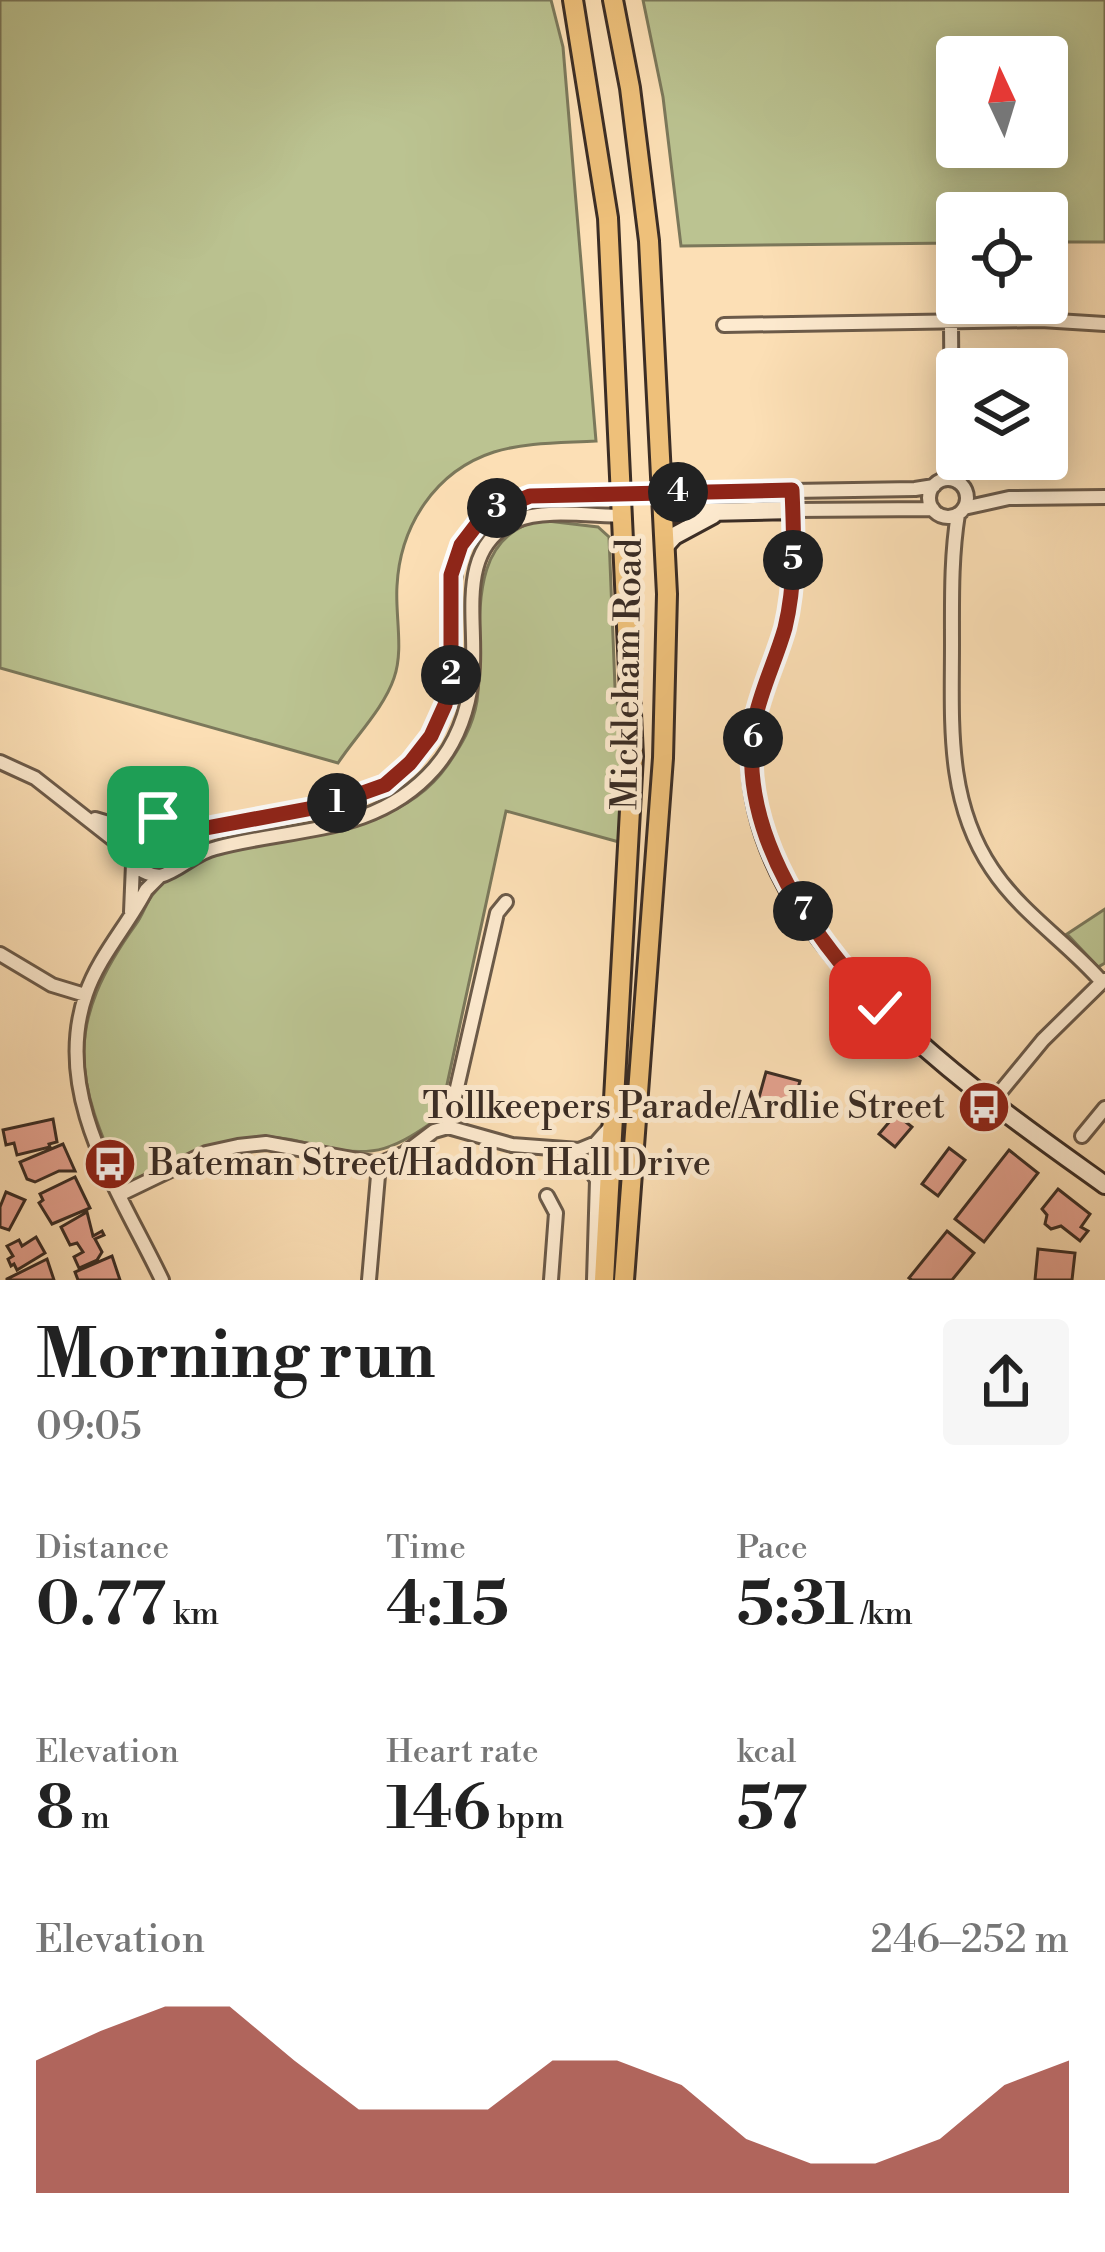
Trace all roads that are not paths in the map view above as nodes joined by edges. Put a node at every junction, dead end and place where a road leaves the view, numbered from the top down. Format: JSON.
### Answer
{"nodes":[{"id":1,"x":573,"y":0,"type":"edge"},
{"id":2,"x":613,"y":0,"type":"edge"},
{"id":3,"x":1068,"y":321,"type":"edge"},
{"id":4,"x":1105,"y":323,"type":"edge"},
{"id":5,"x":951,"y":324,"type":"joint"},
{"id":6,"x":724,"y":325,"type":"dead end"},
{"id":7,"x":951,"y":348,"type":"edge"},
{"id":8,"x":939,"y":480,"type":"edge"},
{"id":9,"x":960,"y":480,"type":"edge"},
{"id":10,"x":938,"y":483,"type":"junction"},
{"id":11,"x":961,"y":485,"type":"junction"},
{"id":12,"x":792,"y":490,"type":"junction"},
{"id":13,"x":623,"y":492,"type":"junction"},
{"id":14,"x":662,"y":492,"type":"junction"},
{"id":15,"x":1105,"y":497,"type":"edge"},
{"id":16,"x":1009,"y":498,"type":"junction"},
{"id":17,"x":793,"y":510,"type":"junction"},
{"id":18,"x":950,"y":512,"type":"junction"},
{"id":19,"x":720,"y":513,"type":"junction"},
{"id":20,"x":663,"y":514,"type":"junction"},
{"id":21,"x":623,"y":516,"type":"junction"},
{"id":22,"x":664,"y":547,"type":"junction"},
{"id":23,"x":0,"y":762,"type":"edge"},
{"id":24,"x":78,"y":810,"type":"junction"},
{"id":25,"x":139,"y":824,"type":"junction"},
{"id":26,"x":178,"y":826,"type":"junction"},
{"id":27,"x":131,"y":858,"type":"junction"},
{"id":28,"x":183,"y":861,"type":"junction"},
{"id":29,"x":160,"y":876,"type":"junction"},
{"id":30,"x":506,"y":902,"type":"dead end"},
{"id":31,"x":130,"y":920,"type":"junction"},
{"id":32,"x":0,"y":954,"type":"edge"},
{"id":33,"x":1103,"y":981,"type":"edge"},
{"id":34,"x":85,"y":995,"type":"junction"},
{"id":35,"x":992,"y":1102,"type":"junction"},
{"id":36,"x":1105,"y":1108,"type":"edge"},
{"id":37,"x":614,"y":1123,"type":"junction"},
{"id":38,"x":448,"y":1127,"type":"junction"},
{"id":39,"x":1082,"y":1136,"type":"dead end"},
{"id":40,"x":554,"y":1150,"type":"junction"},
{"id":41,"x":379,"y":1164,"type":"junction"},
{"id":42,"x":1105,"y":1185,"type":"edge"},
{"id":43,"x":121,"y":1194,"type":"junction"},
{"id":44,"x":548,"y":1196,"type":"dead end"},
{"id":45,"x":162,"y":1280,"type":"edge"},
{"id":46,"x":370,"y":1280,"type":"edge"},
{"id":47,"x":551,"y":1280,"type":"edge"},
{"id":48,"x":594,"y":1280,"type":"edge"},
{"id":49,"x":604,"y":1280,"type":"edge"},
{"id":50,"x":625,"y":1280,"type":"edge"}],
"edges":[{"from":1,"to":13,"type":"main road","name":"Mickleham Road"},
{"from":2,"to":14,"type":"main road","name":"Mickleham Road"},
{"from":3,"to":4,"type":"street"},
{"from":5,"to":6,"type":"street"},
{"from":5,"to":7,"type":"street"},
{"from":8,"to":10,"type":"street"},
{"from":9,"to":11,"type":"street"},
{"from":10,"to":11,"type":"street"},
{"from":10,"to":12,"type":"street"},
{"from":10,"to":18,"type":"street"},
{"from":11,"to":16,"type":"street"},
{"from":11,"to":18,"type":"street"},
{"from":12,"to":14,"type":"street"},
{"from":12,"to":17,"type":"street"},
{"from":13,"to":14,"type":"main road"},
{"from":13,"to":21,"type":"main road","name":"Mickleham Road"},
{"from":13,"to":26,"type":"street"},
{"from":14,"to":20,"type":"main road","name":"Mickleham Road"},
{"from":15,"to":16,"type":"street"},
{"from":16,"to":18,"type":"street"},
{"from":17,"to":18,"type":"street"},
{"from":17,"to":19,"type":"street"},
{"from":17,"to":35,"type":"street"},
{"from":18,"to":33,"type":"street"},
{"from":19,"to":20,"type":"street"},
{"from":19,"to":22,"type":"street"},
{"from":20,"to":21,"type":"main road"},
{"from":20,"to":22,"type":"main road","name":"Mickleham Road"},
{"from":21,"to":28,"type":"street"},
{"from":21,"to":37,"type":"main road","name":"Mickleham Road"},
{"from":22,"to":50,"type":"main road","name":"Mickleham Road"},
{"from":23,"to":24,"type":"street"},
{"from":24,"to":25,"type":"street"},
{"from":24,"to":27,"type":"street"},
{"from":25,"to":26,"type":"street"},
{"from":25,"to":27,"type":"street"},
{"from":26,"to":28,"type":"street"},
{"from":27,"to":29,"type":"street"},
{"from":27,"to":31,"type":"street"},
{"from":28,"to":29,"type":"street"},
{"from":29,"to":31,"type":"street"},
{"from":30,"to":38,"type":"street"},
{"from":31,"to":34,"type":"street"},
{"from":32,"to":34,"type":"street"},
{"from":33,"to":35,"type":"street"},
{"from":34,"to":43,"type":"street"},
{"from":35,"to":42,"type":"street"},
{"from":36,"to":39,"type":"street"},
{"from":37,"to":40,"type":"street"},
{"from":37,"to":49,"type":"main road","name":"Mickleham Road"},
{"from":38,"to":40,"type":"street"},
{"from":38,"to":41,"type":"street"},
{"from":40,"to":48,"type":"street"},
{"from":41,"to":43,"type":"street"},
{"from":41,"to":46,"type":"street"},
{"from":43,"to":45,"type":"street"},
{"from":44,"to":47,"type":"street"}]}
